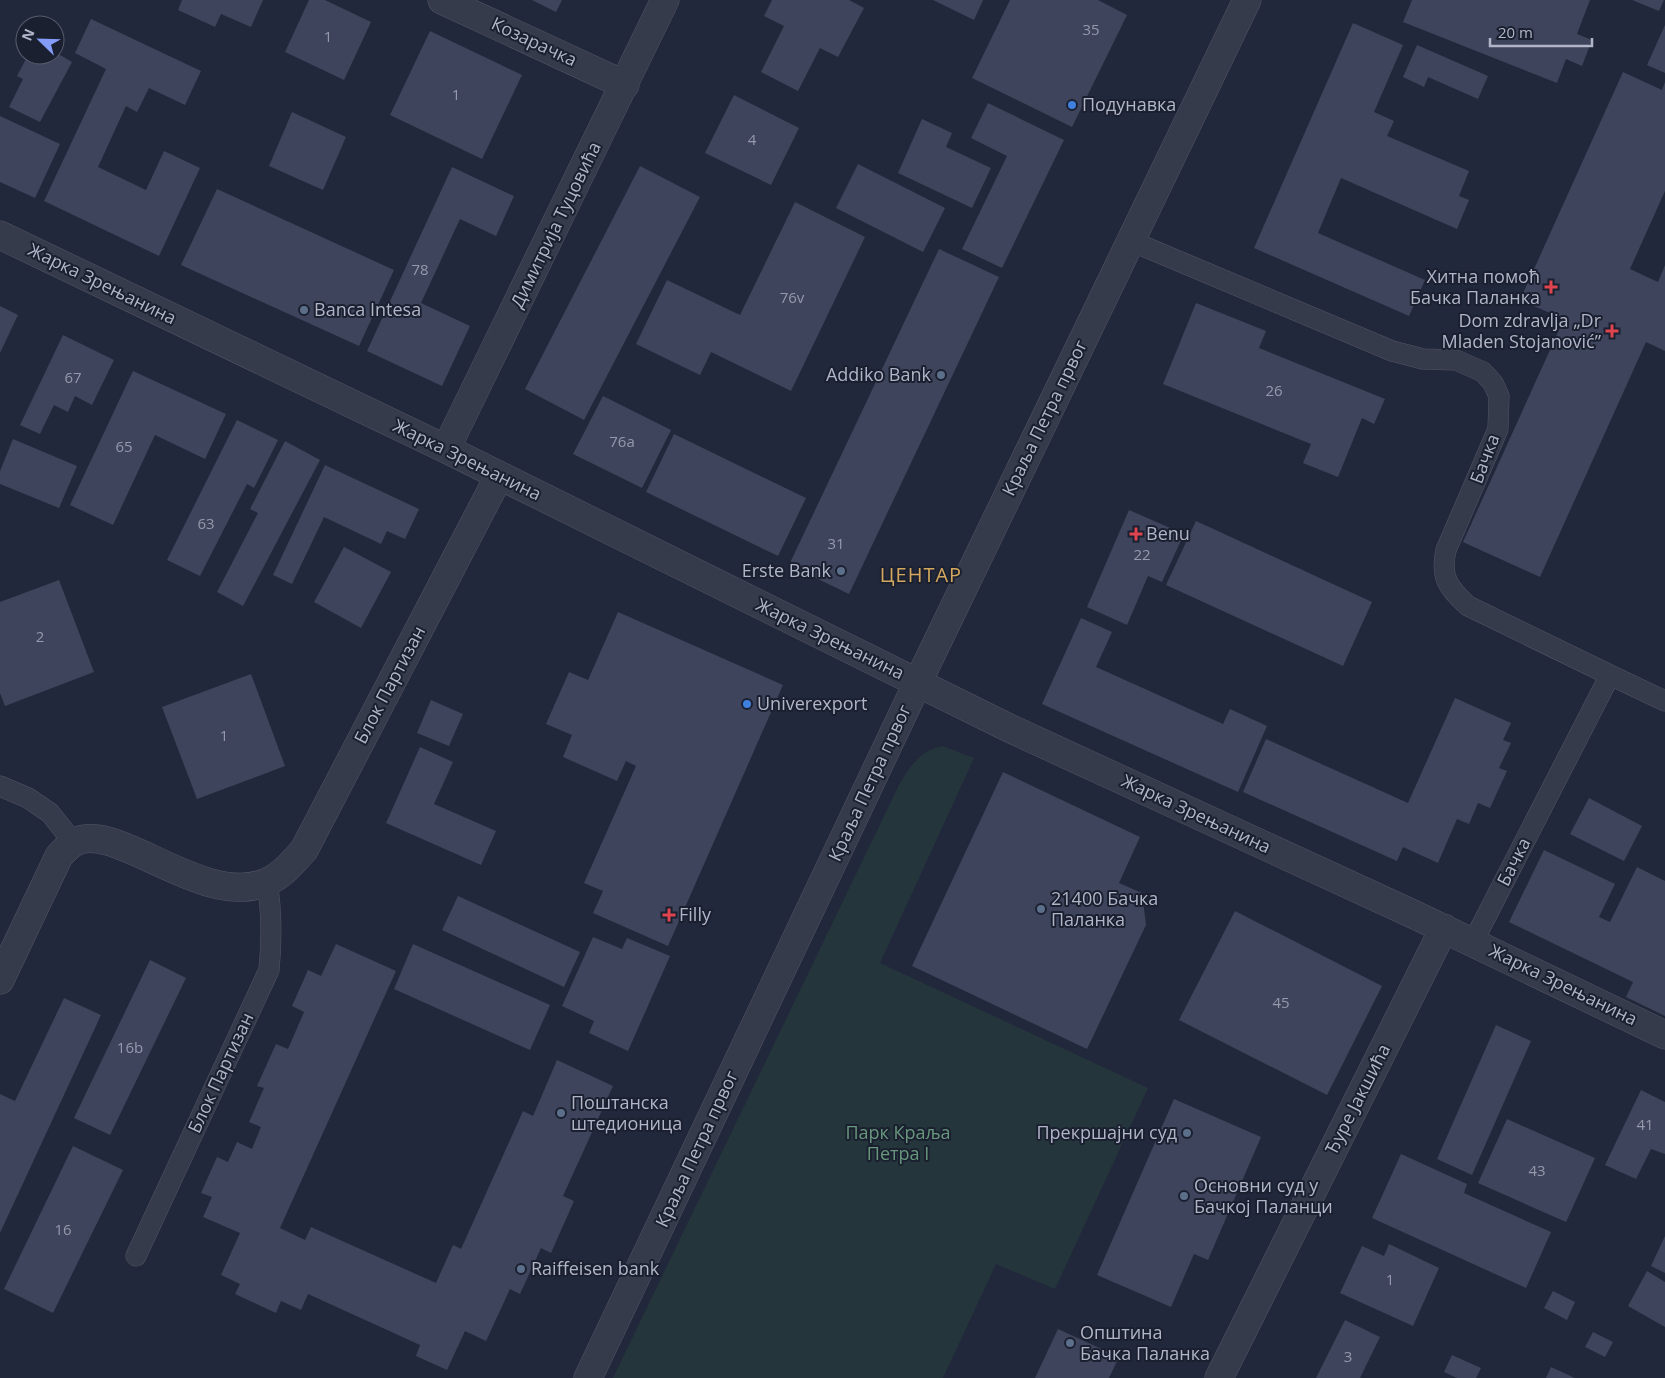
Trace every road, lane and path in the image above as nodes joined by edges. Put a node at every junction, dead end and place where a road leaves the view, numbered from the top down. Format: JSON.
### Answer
{"nodes":[{"id":1,"x":442,"y":0,"type":"edge"},
{"id":2,"x":665,"y":0,"type":"edge"},
{"id":3,"x":1246,"y":0,"type":"edge"},
{"id":4,"x":625,"y":84,"type":"junction"},
{"id":5,"x":0,"y":234,"type":"edge"},
{"id":6,"x":1130,"y":241,"type":"junction"},
{"id":7,"x":446,"y":449,"type":"junction"},
{"id":8,"x":500,"y":476,"type":"junction"},
{"id":9,"x":1610,"y":675,"type":"junction"},
{"id":10,"x":918,"y":682,"type":"junction"},
{"id":11,"x":1665,"y":701,"type":"edge"},
{"id":12,"x":0,"y":786,"type":"edge"},
{"id":13,"x":73,"y":842,"type":"junction"},
{"id":14,"x":267,"y":882,"type":"junction"},
{"id":15,"x":1444,"y":928,"type":"junction"},
{"id":16,"x":1473,"y":942,"type":"junction"},
{"id":17,"x":0,"y":980,"type":"edge"},
{"id":18,"x":1665,"y":1035,"type":"edge"},
{"id":19,"x":136,"y":1256,"type":"dead end"},
{"id":20,"x":588,"y":1378,"type":"edge"},
{"id":21,"x":1219,"y":1378,"type":"edge"}],
"edges":[{"from":1,"to":4,"type":"street","name":"Козарачка"},
{"from":2,"to":4,"type":"street","name":"Димитрија Туцовића"},
{"from":3,"to":6,"type":"street","name":"Краља Петра првог"},
{"from":4,"to":7,"type":"street","name":"Димитрија Туцовића"},
{"from":5,"to":7,"type":"street","name":"Жарка Зрењанина"},
{"from":6,"to":9,"type":"lane","name":"Бачка"},
{"from":6,"to":10,"type":"street","name":"Краља Петра првог"},
{"from":7,"to":8,"type":"street","name":"Жарка Зрењанина"},
{"from":8,"to":10,"type":"street","name":"Жарка Зрењанина"},
{"from":8,"to":14,"type":"street","name":"Блок Партизан"},
{"from":9,"to":11,"type":"lane","name":"Бачка"},
{"from":9,"to":16,"type":"lane","name":"Бачка"},
{"from":10,"to":15,"type":"street","name":"Жарка Зрењанина"},
{"from":10,"to":20,"type":"street","name":"Краља Петра првог"},
{"from":12,"to":13,"type":"lane"},
{"from":13,"to":14,"type":"street","name":"Блок Партизан"},
{"from":13,"to":17,"type":"street"},
{"from":14,"to":19,"type":"lane","name":"Блок Партизан"},
{"from":15,"to":16,"type":"street","name":"Жарка Зрењанина"},
{"from":15,"to":21,"type":"street","name":"Ђуре Јакшића"},
{"from":16,"to":18,"type":"street","name":"Жарка Зрењанина"}]}
